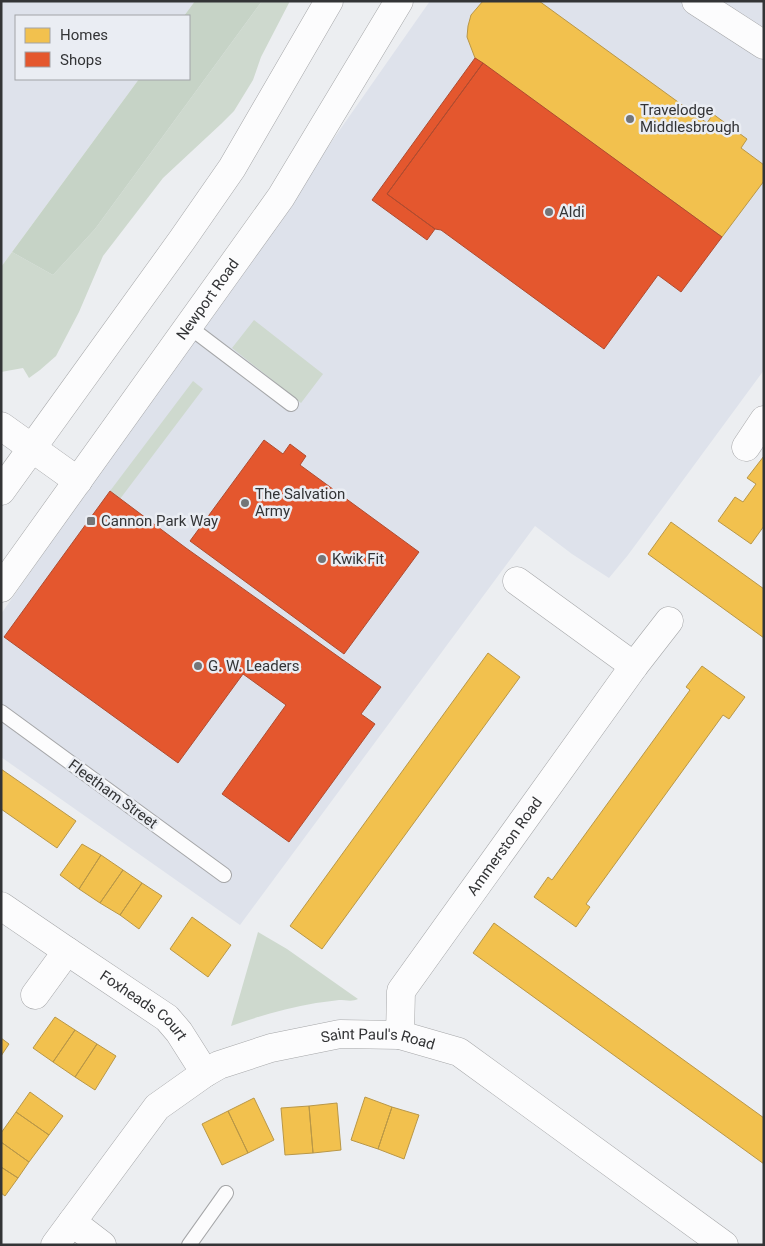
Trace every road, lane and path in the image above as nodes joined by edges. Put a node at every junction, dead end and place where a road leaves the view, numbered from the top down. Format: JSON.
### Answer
{"nodes":[{"id":1,"x":329,"y":1,"type":"edge"},
{"id":2,"x":399,"y":1,"type":"edge"},
{"id":3,"x":696,"y":1,"type":"edge"},
{"id":4,"x":764,"y":45,"type":"edge"},
{"id":5,"x":188,"y":326,"type":"junction"},
{"id":6,"x":291,"y":404,"type":"dead end"},
{"id":7,"x":764,"y":420,"type":"edge"},
{"id":8,"x":1,"y":426,"type":"edge"},
{"id":9,"x":746,"y":447,"type":"dead end"},
{"id":10,"x":32,"y":448,"type":"junction"},
{"id":11,"x":78,"y":481,"type":"junction"},
{"id":12,"x":1,"y":491,"type":"edge"},
{"id":13,"x":517,"y":581,"type":"dead end"},
{"id":14,"x":1,"y":588,"type":"edge"},
{"id":15,"x":669,"y":621,"type":"dead end"},
{"id":16,"x":634,"y":666,"type":"junction"},
{"id":17,"x":1,"y":712,"type":"edge"},
{"id":18,"x":224,"y":876,"type":"dead end"},
{"id":19,"x":1,"y":906,"type":"edge"},
{"id":20,"x":67,"y":951,"type":"junction"},
{"id":21,"x":35,"y":995,"type":"dead end"},
{"id":22,"x":400,"y":1035,"type":"junction"},
{"id":23,"x":205,"y":1072,"type":"junction"},
{"id":24,"x":226,"y":1192,"type":"dead end"},
{"id":25,"x":72,"y":1222,"type":"junction"},
{"id":26,"x":55,"y":1245,"type":"edge"},
{"id":27,"x":102,"y":1245,"type":"edge"},
{"id":28,"x":189,"y":1245,"type":"edge"},
{"id":29,"x":724,"y":1245,"type":"edge"}],
"edges":[{"from":1,"to":10,"type":"street"},
{"from":2,"to":5,"type":"street","name":"Newport Road"},
{"from":3,"to":4,"type":"street"},
{"from":5,"to":6,"type":"lane"},
{"from":5,"to":11,"type":"street","name":"Newport Road"},
{"from":7,"to":9,"type":"street"},
{"from":8,"to":10,"type":"street"},
{"from":10,"to":11,"type":"street"},
{"from":10,"to":12,"type":"street"},
{"from":11,"to":14,"type":"street","name":"Newport Road"},
{"from":13,"to":16,"type":"street"},
{"from":15,"to":16,"type":"street","name":"Ammerston Road"},
{"from":16,"to":22,"type":"street","name":"Ammerston Road"},
{"from":17,"to":18,"type":"lane","name":"Fleetham Street"},
{"from":19,"to":20,"type":"street","name":"Foxheads Court"},
{"from":20,"to":21,"type":"street"},
{"from":20,"to":23,"type":"street","name":"Foxheads Court"},
{"from":22,"to":23,"type":"street","name":"Saint Paul's Road"},
{"from":22,"to":29,"type":"street","name":"Saint Paul's Road"},
{"from":23,"to":25,"type":"street","name":"Saint Paul's Road"},
{"from":24,"to":28,"type":"lane"},
{"from":25,"to":26,"type":"street","name":"Saint Paul's Road"},
{"from":25,"to":27,"type":"street"}]}
